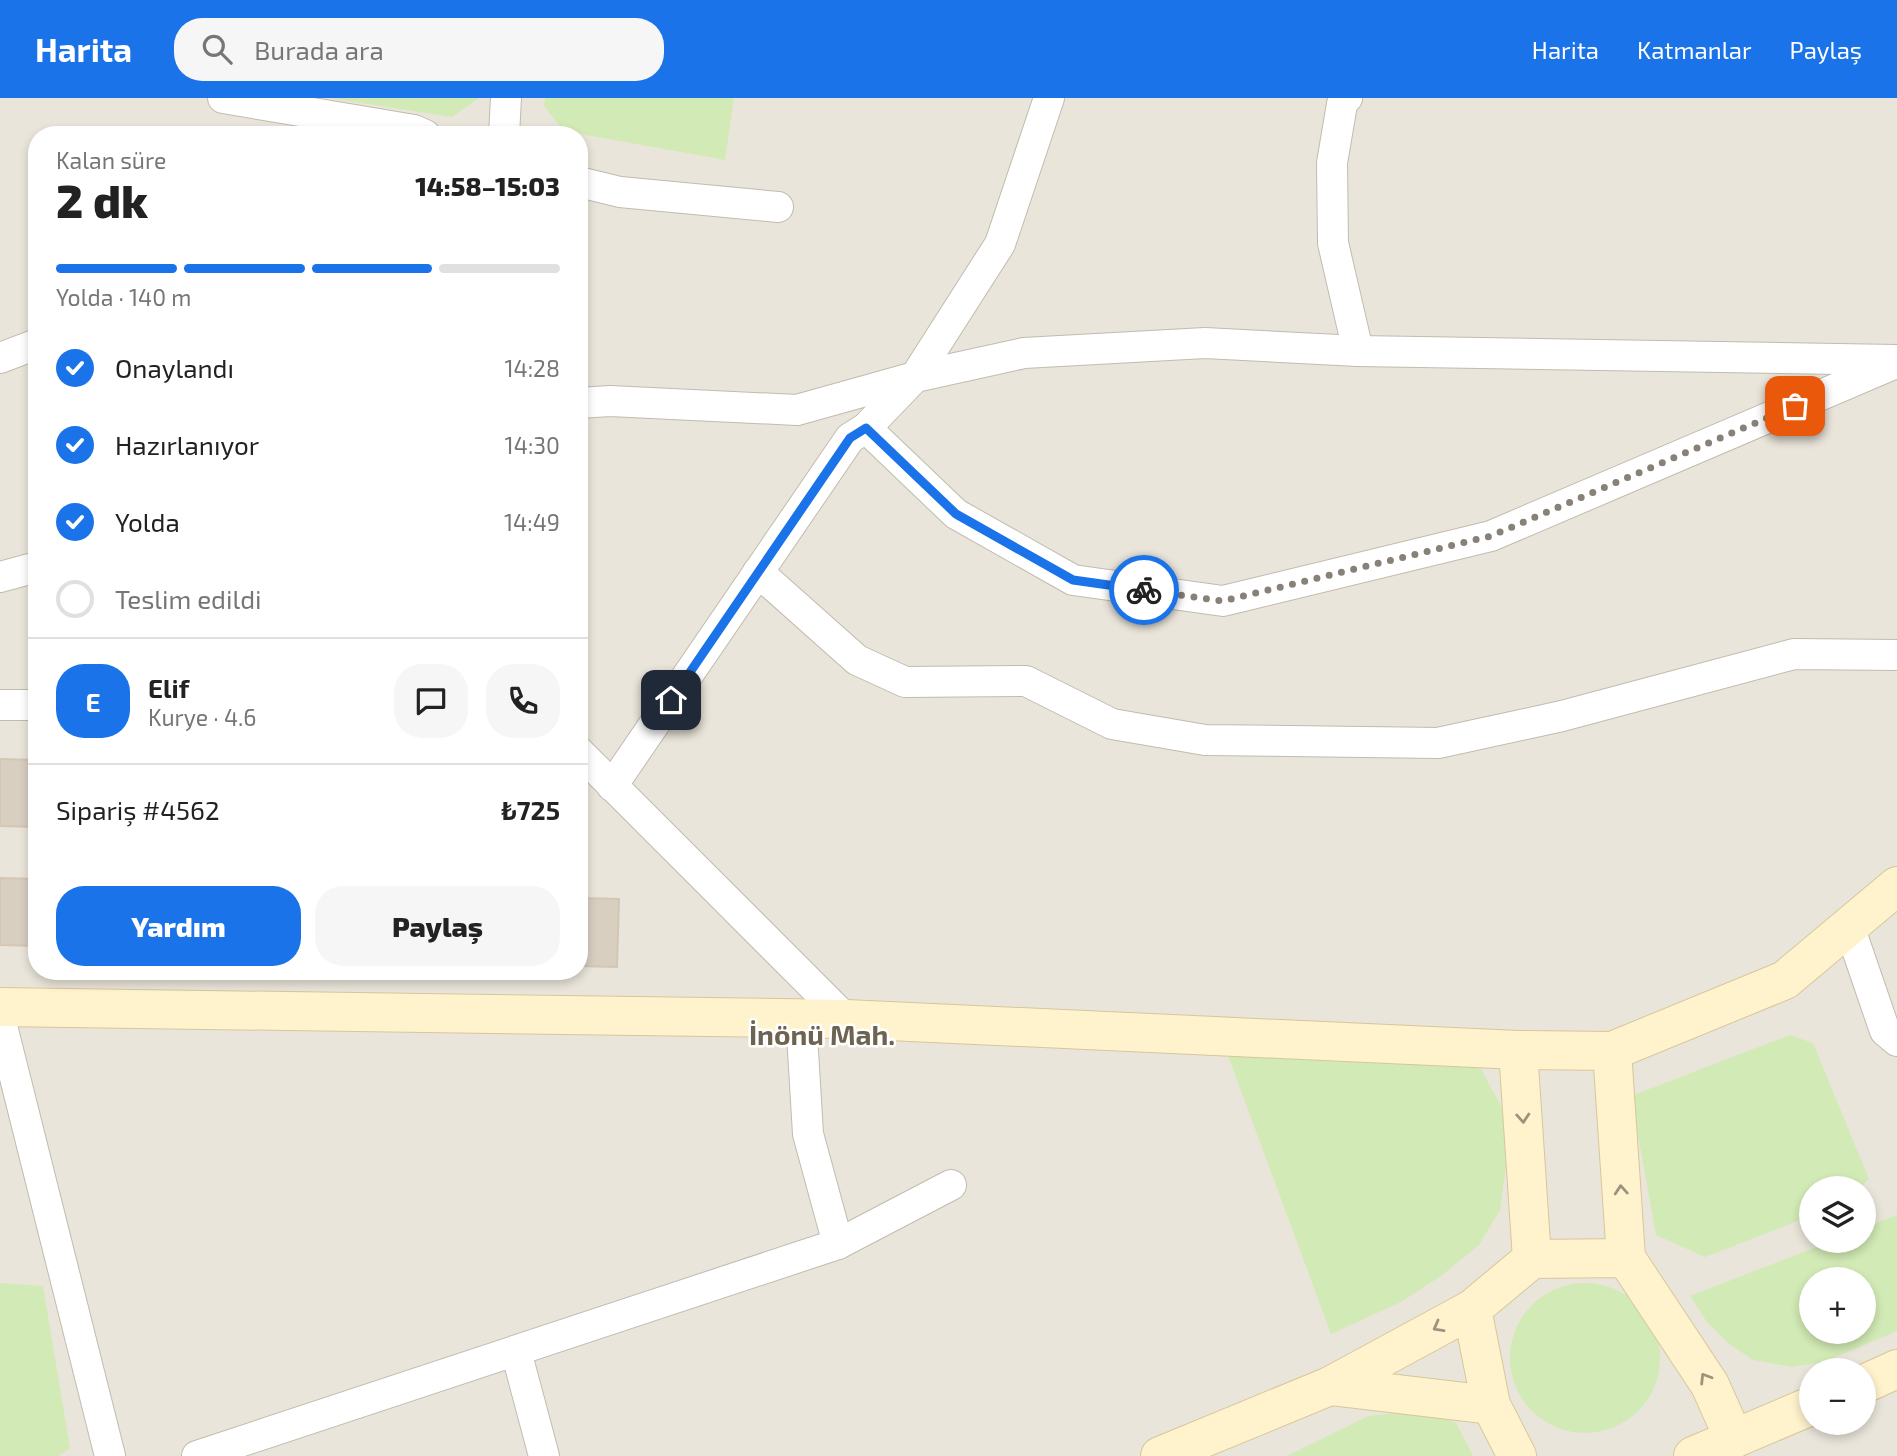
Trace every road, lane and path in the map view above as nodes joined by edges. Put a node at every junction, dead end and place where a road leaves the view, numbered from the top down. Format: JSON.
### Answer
{"nodes":[{"id":1,"x":223,"y":98,"type":"edge"},
{"id":2,"x":506,"y":98,"type":"edge"},
{"id":3,"x":1048,"y":98,"type":"edge"},
{"id":4,"x":1347,"y":98,"type":"edge"},
{"id":5,"x":390,"y":126,"type":"edge"},
{"id":6,"x":504,"y":126,"type":"edge"},
{"id":7,"x":588,"y":184,"type":"edge"},
{"id":8,"x":778,"y":208,"type":"dead end"},
{"id":9,"x":28,"y":347,"type":"edge"},
{"id":10,"x":1358,"y":351,"type":"junction"},
{"id":11,"x":0,"y":358,"type":"edge"},
{"id":12,"x":1897,"y":361,"type":"edge"},
{"id":13,"x":915,"y":377,"type":"junction"},
{"id":14,"x":588,"y":402,"type":"edge"},
{"id":15,"x":866,"y":428,"type":"junction"},
{"id":16,"x":28,"y":569,"type":"edge"},
{"id":17,"x":758,"y":572,"type":"junction"},
{"id":18,"x":0,"y":577,"type":"edge"},
{"id":19,"x":1897,"y":655,"type":"edge"},
{"id":20,"x":0,"y":705,"type":"edge"},
{"id":21,"x":28,"y":705,"type":"edge"},
{"id":22,"x":588,"y":761,"type":"edge"},
{"id":23,"x":612,"y":786,"type":"junction"},
{"id":24,"x":1897,"y":886,"type":"edge"},
{"id":25,"x":1849,"y":926,"type":"junction"},
{"id":26,"x":0,"y":1007,"type":"edge"},
{"id":27,"x":0,"y":1018,"type":"edge"},
{"id":28,"x":801,"y":1018,"type":"junction"},
{"id":29,"x":846,"y":1019,"type":"junction"},
{"id":30,"x":1897,"y":1041,"type":"edge"},
{"id":31,"x":1518,"y":1050,"type":"junction"},
{"id":32,"x":1612,"y":1051,"type":"junction"},
{"id":33,"x":951,"y":1185,"type":"dead end"},
{"id":34,"x":838,"y":1244,"type":"junction"},
{"id":35,"x":1626,"y":1258,"type":"junction"},
{"id":36,"x":1532,"y":1259,"type":"junction"},
{"id":37,"x":1472,"y":1309,"type":"junction"},
{"id":38,"x":516,"y":1351,"type":"junction"},
{"id":39,"x":1897,"y":1369,"type":"edge"},
{"id":40,"x":1876,"y":1379,"type":"edge"},
{"id":41,"x":1330,"y":1387,"type":"junction"},
{"id":42,"x":1491,"y":1405,"type":"junction"},
{"id":43,"x":1799,"y":1411,"type":"edge"},
{"id":44,"x":1734,"y":1439,"type":"junction"},
{"id":45,"x":110,"y":1456,"type":"edge"},
{"id":46,"x":197,"y":1456,"type":"edge"},
{"id":47,"x":544,"y":1456,"type":"edge"},
{"id":48,"x":1160,"y":1456,"type":"edge"},
{"id":49,"x":1517,"y":1456,"type":"edge"},
{"id":50,"x":1693,"y":1456,"type":"edge"}],
"edges":[{"from":1,"to":5,"type":"street"},
{"from":2,"to":6,"type":"street"},
{"from":3,"to":13,"type":"street"},
{"from":4,"to":10,"type":"street"},
{"from":7,"to":8,"type":"street"},
{"from":9,"to":11,"type":"street"},
{"from":10,"to":12,"type":"street"},
{"from":10,"to":13,"type":"street"},
{"from":12,"to":15,"type":"street"},
{"from":13,"to":14,"type":"street"},
{"from":13,"to":15,"type":"street"},
{"from":15,"to":17,"type":"street"},
{"from":16,"to":18,"type":"street"},
{"from":17,"to":19,"type":"street"},
{"from":17,"to":23,"type":"street"},
{"from":20,"to":21,"type":"street"},
{"from":22,"to":23,"type":"street"},
{"from":23,"to":29,"type":"street"},
{"from":24,"to":25,"type":"street"},
{"from":25,"to":30,"type":"street"},
{"from":25,"to":32,"type":"street"},
{"from":26,"to":28,"type":"street"},
{"from":27,"to":45,"type":"street"},
{"from":28,"to":29,"type":"street"},
{"from":28,"to":34,"type":"street"},
{"from":29,"to":31,"type":"street"},
{"from":31,"to":32,"type":"street"},
{"from":31,"to":36,"type":"street","one_way":true},
{"from":35,"to":32,"type":"street","one_way":true},
{"from":33,"to":34,"type":"street"},
{"from":34,"to":38,"type":"street"},
{"from":35,"to":36,"type":"street"},
{"from":44,"to":35,"type":"street","one_way":true},
{"from":36,"to":37,"type":"street"},
{"from":37,"to":41,"type":"street","one_way":true},
{"from":37,"to":42,"type":"street"},
{"from":38,"to":46,"type":"street"},
{"from":38,"to":47,"type":"street"},
{"from":39,"to":40,"type":"street"},
{"from":41,"to":42,"type":"street"},
{"from":41,"to":48,"type":"street"},
{"from":42,"to":49,"type":"street"},
{"from":43,"to":44,"type":"street"},
{"from":44,"to":50,"type":"street"}]}
